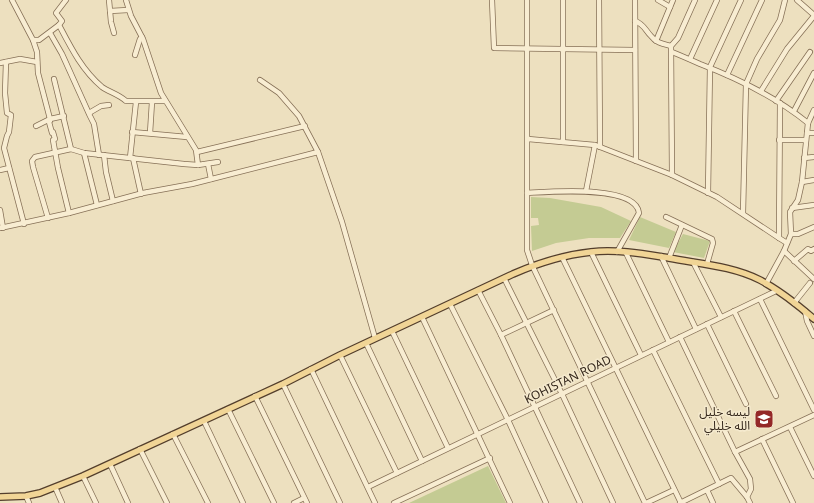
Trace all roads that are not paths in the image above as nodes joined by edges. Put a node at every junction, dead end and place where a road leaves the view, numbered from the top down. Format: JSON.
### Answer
{"nodes":[{"id":1,"x":12,"y":0,"type":"edge"},
{"id":2,"x":66,"y":0,"type":"edge"},
{"id":3,"x":109,"y":0,"type":"edge"},
{"id":4,"x":126,"y":0,"type":"edge"},
{"id":5,"x":492,"y":0,"type":"edge"},
{"id":6,"x":527,"y":0,"type":"edge"},
{"id":7,"x":563,"y":0,"type":"edge"},
{"id":8,"x":599,"y":0,"type":"edge"},
{"id":9,"x":635,"y":0,"type":"edge"},
{"id":10,"x":658,"y":0,"type":"edge"},
{"id":11,"x":673,"y":0,"type":"edge"},
{"id":12,"x":695,"y":0,"type":"edge"},
{"id":13,"x":717,"y":0,"type":"edge"},
{"id":14,"x":740,"y":0,"type":"edge"},
{"id":15,"x":762,"y":0,"type":"edge"},
{"id":16,"x":785,"y":0,"type":"edge"},
{"id":17,"x":797,"y":0,"type":"edge"},
{"id":18,"x":670,"y":7,"type":"junction"},
{"id":19,"x":128,"y":10,"type":"junction"},
{"id":20,"x":110,"y":11,"type":"junction"},
{"id":21,"x":814,"y":16,"type":"edge"},
{"id":22,"x":635,"y":21,"type":"junction"},
{"id":23,"x":59,"y":25,"type":"junction"},
{"id":24,"x":50,"y":33,"type":"junction"},
{"id":25,"x":114,"y":33,"type":"dead end"},
{"id":26,"x":142,"y":37,"type":"junction"},
{"id":27,"x":33,"y":40,"type":"junction"},
{"id":28,"x":656,"y":41,"type":"junction"},
{"id":29,"x":671,"y":46,"type":"junction"},
{"id":30,"x":527,"y":49,"type":"junction"},
{"id":31,"x":563,"y":50,"type":"junction"},
{"id":32,"x":599,"y":50,"type":"junction"},
{"id":33,"x":635,"y":50,"type":"junction"},
{"id":34,"x":672,"y":52,"type":"junction"},
{"id":35,"x":810,"y":52,"type":"dead end"},
{"id":36,"x":135,"y":55,"type":"dead end"},
{"id":37,"x":690,"y":59,"type":"junction"},
{"id":38,"x":0,"y":62,"type":"edge"},
{"id":39,"x":6,"y":62,"type":"junction"},
{"id":40,"x":37,"y":62,"type":"junction"},
{"id":41,"x":710,"y":67,"type":"junction"},
{"id":42,"x":814,"y":73,"type":"edge"},
{"id":43,"x":727,"y":75,"type":"junction"},
{"id":44,"x":54,"y":79,"type":"dead end"},
{"id":45,"x":260,"y":80,"type":"dead end"},
{"id":46,"x":746,"y":84,"type":"junction"},
{"id":47,"x":761,"y":91,"type":"junction"},
{"id":48,"x":165,"y":101,"type":"junction"},
{"id":49,"x":136,"y":102,"type":"junction"},
{"id":50,"x":152,"y":102,"type":"junction"},
{"id":51,"x":778,"y":102,"type":"junction"},
{"id":52,"x":109,"y":105,"type":"dead end"},
{"id":53,"x":794,"y":111,"type":"junction"},
{"id":54,"x":814,"y":111,"type":"edge"},
{"id":55,"x":89,"y":113,"type":"junction"},
{"id":56,"x":64,"y":116,"type":"junction"},
{"id":57,"x":50,"y":120,"type":"junction"},
{"id":58,"x":808,"y":123,"type":"junction"},
{"id":59,"x":36,"y":126,"type":"dead end"},
{"id":60,"x":305,"y":126,"type":"junction"},
{"id":61,"x":132,"y":132,"type":"junction"},
{"id":62,"x":150,"y":133,"type":"junction"},
{"id":63,"x":807,"y":133,"type":"junction"},
{"id":64,"x":814,"y":133,"type":"edge"},
{"id":65,"x":187,"y":137,"type":"junction"},
{"id":66,"x":528,"y":139,"type":"junction"},
{"id":67,"x":779,"y":140,"type":"junction"},
{"id":68,"x":806,"y":140,"type":"junction"},
{"id":69,"x":563,"y":142,"type":"junction"},
{"id":70,"x":595,"y":145,"type":"junction"},
{"id":71,"x":600,"y":147,"type":"junction"},
{"id":72,"x":71,"y":148,"type":"junction"},
{"id":73,"x":56,"y":152,"type":"junction"},
{"id":74,"x":197,"y":152,"type":"junction"},
{"id":75,"x":318,"y":152,"type":"junction"},
{"id":76,"x":84,"y":153,"type":"junction"},
{"id":77,"x":102,"y":155,"type":"junction"},
{"id":78,"x":814,"y":157,"type":"edge"},
{"id":79,"x":132,"y":158,"type":"junction"},
{"id":80,"x":804,"y":158,"type":"junction"},
{"id":81,"x":636,"y":161,"type":"junction"},
{"id":82,"x":218,"y":162,"type":"dead end"},
{"id":83,"x":208,"y":164,"type":"junction"},
{"id":84,"x":198,"y":165,"type":"junction"},
{"id":85,"x":9,"y":168,"type":"junction"},
{"id":86,"x":0,"y":170,"type":"edge"},
{"id":87,"x":672,"y":175,"type":"junction"},
{"id":88,"x":211,"y":179,"type":"junction"},
{"id":89,"x":814,"y":180,"type":"edge"},
{"id":90,"x":802,"y":182,"type":"junction"},
{"id":91,"x":586,"y":191,"type":"junction"},
{"id":92,"x":527,"y":193,"type":"junction"},
{"id":93,"x":708,"y":193,"type":"junction"},
{"id":94,"x":141,"y":194,"type":"junction"},
{"id":95,"x":113,"y":201,"type":"junction"},
{"id":96,"x":814,"y":205,"type":"edge"},
{"id":97,"x":97,"y":206,"type":"junction"},
{"id":98,"x":792,"y":208,"type":"junction"},
{"id":99,"x":0,"y":210,"type":"edge"},
{"id":100,"x":69,"y":213,"type":"junction"},
{"id":101,"x":742,"y":213,"type":"junction"},
{"id":102,"x":666,"y":217,"type":"dead end"},
{"id":103,"x":48,"y":218,"type":"junction"},
{"id":104,"x":24,"y":224,"type":"junction"},
{"id":105,"x":682,"y":225,"type":"junction"},
{"id":106,"x":814,"y":227,"type":"edge"},
{"id":107,"x":2,"y":228,"type":"edge"},
{"id":108,"x":791,"y":234,"type":"junction"},
{"id":109,"x":779,"y":238,"type":"junction"},
{"id":110,"x":787,"y":242,"type":"junction"},
{"id":111,"x":814,"y":249,"type":"edge"},
{"id":112,"x":784,"y":251,"type":"junction"},
{"id":113,"x":591,"y":252,"type":"junction"},
{"id":114,"x":617,"y":252,"type":"junction"},
{"id":115,"x":626,"y":253,"type":"junction"},
{"id":116,"x":661,"y":256,"type":"junction"},
{"id":117,"x":562,"y":257,"type":"junction"},
{"id":118,"x":669,"y":258,"type":"junction"},
{"id":119,"x":794,"y":261,"type":"junction"},
{"id":120,"x":693,"y":262,"type":"junction"},
{"id":121,"x":707,"y":264,"type":"junction"},
{"id":122,"x":532,"y":265,"type":"junction"},
{"id":123,"x":504,"y":278,"type":"junction"},
{"id":124,"x":814,"y":278,"type":"edge"},
{"id":125,"x":766,"y":284,"type":"junction"},
{"id":126,"x":810,"y":284,"type":"dead end"},
{"id":127,"x":478,"y":290,"type":"junction"},
{"id":128,"x":776,"y":290,"type":"junction"},
{"id":129,"x":760,"y":299,"type":"junction"},
{"id":130,"x":794,"y":303,"type":"junction"},
{"id":131,"x":450,"y":304,"type":"junction"},
{"id":132,"x":554,"y":310,"type":"junction"},
{"id":133,"x":734,"y":311,"type":"junction"},
{"id":134,"x":804,"y":311,"type":"junction"},
{"id":135,"x":422,"y":317,"type":"junction"},
{"id":136,"x":721,"y":317,"type":"junction"},
{"id":137,"x":814,"y":319,"type":"edge"},
{"id":138,"x":527,"y":323,"type":"junction"},
{"id":139,"x":707,"y":324,"type":"junction"},
{"id":140,"x":696,"y":329,"type":"junction"},
{"id":141,"x":392,"y":331,"type":"junction"},
{"id":142,"x":501,"y":335,"type":"junction"},
{"id":143,"x":814,"y":336,"type":"edge"},
{"id":144,"x":680,"y":337,"type":"junction"},
{"id":145,"x":375,"y":338,"type":"junction"},
{"id":146,"x":669,"y":342,"type":"junction"},
{"id":147,"x":366,"y":343,"type":"junction"},
{"id":148,"x":653,"y":350,"type":"junction"},
{"id":149,"x":340,"y":355,"type":"junction"},
{"id":150,"x":641,"y":355,"type":"junction"},
{"id":151,"x":615,"y":368,"type":"junction"},
{"id":152,"x":311,"y":369,"type":"junction"},
{"id":153,"x":588,"y":381,"type":"junction"},
{"id":154,"x":283,"y":384,"type":"junction"},
{"id":155,"x":562,"y":394,"type":"junction"},
{"id":156,"x":256,"y":396,"type":"junction"},
{"id":157,"x":776,"y":396,"type":"dead end"},
{"id":158,"x":746,"y":404,"type":"dead end"},
{"id":159,"x":534,"y":407,"type":"junction"},
{"id":160,"x":228,"y":409,"type":"junction"},
{"id":161,"x":814,"y":410,"type":"edge"},
{"id":162,"x":814,"y":415,"type":"edge"},
{"id":163,"x":508,"y":420,"type":"junction"},
{"id":164,"x":204,"y":421,"type":"junction"},
{"id":165,"x":790,"y":427,"type":"junction"},
{"id":166,"x":174,"y":434,"type":"junction"},
{"id":167,"x":478,"y":434,"type":"junction"},
{"id":168,"x":762,"y":439,"type":"junction"},
{"id":169,"x":448,"y":448,"type":"junction"},
{"id":170,"x":140,"y":449,"type":"junction"},
{"id":171,"x":735,"y":452,"type":"junction"},
{"id":172,"x":490,"y":458,"type":"junction"},
{"id":173,"x":422,"y":460,"type":"junction"},
{"id":174,"x":110,"y":464,"type":"junction"},
{"id":175,"x":397,"y":473,"type":"junction"},
{"id":176,"x":83,"y":476,"type":"junction"},
{"id":177,"x":814,"y":476,"type":"edge"},
{"id":178,"x":719,"y":484,"type":"junction"},
{"id":179,"x":55,"y":487,"type":"junction"},
{"id":180,"x":368,"y":487,"type":"junction"},
{"id":181,"x":674,"y":490,"type":"junction"},
{"id":182,"x":707,"y":490,"type":"junction"},
{"id":183,"x":26,"y":496,"type":"junction"},
{"id":184,"x":0,"y":497,"type":"edge"},
{"id":185,"x":747,"y":497,"type":"junction"},
{"id":186,"x":306,"y":500,"type":"edge"},
{"id":187,"x":29,"y":503,"type":"edge"},
{"id":188,"x":62,"y":503,"type":"edge"},
{"id":189,"x":96,"y":503,"type":"edge"},
{"id":190,"x":128,"y":503,"type":"edge"},
{"id":191,"x":167,"y":503,"type":"edge"},
{"id":192,"x":208,"y":503,"type":"edge"},
{"id":193,"x":243,"y":503,"type":"edge"},
{"id":194,"x":274,"y":503,"type":"edge"},
{"id":195,"x":294,"y":503,"type":"edge"},
{"id":196,"x":340,"y":503,"type":"edge"},
{"id":197,"x":375,"y":503,"type":"edge"},
{"id":198,"x":394,"y":503,"type":"edge"},
{"id":199,"x":510,"y":503,"type":"edge"},
{"id":200,"x":546,"y":503,"type":"edge"},
{"id":201,"x":580,"y":503,"type":"edge"},
{"id":202,"x":612,"y":503,"type":"edge"},
{"id":203,"x":645,"y":503,"type":"edge"},
{"id":204,"x":680,"y":503,"type":"edge"},
{"id":205,"x":713,"y":503,"type":"edge"},
{"id":206,"x":750,"y":503,"type":"edge"},
{"id":207,"x":793,"y":503,"type":"edge"}],
"edges":[{"from":1,"to":27,"type":"street"},
{"from":2,"to":23,"type":"street"},
{"from":3,"to":20,"type":"street"},
{"from":4,"to":19,"type":"street"},
{"from":5,"to":30,"type":"street"},
{"from":6,"to":30,"type":"street"},
{"from":7,"to":31,"type":"street"},
{"from":8,"to":32,"type":"street"},
{"from":9,"to":22,"type":"street"},
{"from":10,"to":18,"type":"street"},
{"from":11,"to":18,"type":"street"},
{"from":12,"to":29,"type":"street"},
{"from":13,"to":37,"type":"street"},
{"from":14,"to":41,"type":"street"},
{"from":15,"to":43,"type":"street"},
{"from":16,"to":46,"type":"street"},
{"from":17,"to":21,"type":"street"},
{"from":18,"to":28,"type":"street"},
{"from":19,"to":20,"type":"street"},
{"from":19,"to":26,"type":"street"},
{"from":20,"to":25,"type":"street"},
{"from":21,"to":47,"type":"street"},
{"from":22,"to":28,"type":"street"},
{"from":22,"to":33,"type":"street"},
{"from":23,"to":24,"type":"street"},
{"from":23,"to":49,"type":"street"},
{"from":24,"to":27,"type":"street"},
{"from":24,"to":55,"type":"street"},
{"from":26,"to":36,"type":"street"},
{"from":26,"to":48,"type":"street"},
{"from":27,"to":40,"type":"street"},
{"from":28,"to":29,"type":"street"},
{"from":29,"to":34,"type":"street"},
{"from":30,"to":31,"type":"street"},
{"from":30,"to":66,"type":"street"},
{"from":31,"to":32,"type":"street"},
{"from":31,"to":69,"type":"street"},
{"from":32,"to":33,"type":"street"},
{"from":32,"to":71,"type":"street"},
{"from":33,"to":81,"type":"street"},
{"from":34,"to":37,"type":"street"},
{"from":34,"to":87,"type":"street"},
{"from":35,"to":51,"type":"street"},
{"from":37,"to":41,"type":"street"},
{"from":38,"to":39,"type":"street"},
{"from":39,"to":40,"type":"street"},
{"from":39,"to":85,"type":"street"},
{"from":40,"to":57,"type":"street"},
{"from":41,"to":43,"type":"street"},
{"from":41,"to":93,"type":"street"},
{"from":42,"to":53,"type":"street"},
{"from":43,"to":46,"type":"street"},
{"from":44,"to":56,"type":"street"},
{"from":45,"to":60,"type":"street"},
{"from":46,"to":47,"type":"street"},
{"from":46,"to":101,"type":"street"},
{"from":47,"to":51,"type":"street"},
{"from":48,"to":50,"type":"street"},
{"from":48,"to":65,"type":"street"},
{"from":49,"to":50,"type":"street"},
{"from":49,"to":61,"type":"street"},
{"from":50,"to":62,"type":"street"},
{"from":51,"to":53,"type":"street"},
{"from":51,"to":67,"type":"street"},
{"from":52,"to":55,"type":"street"},
{"from":53,"to":58,"type":"street"},
{"from":54,"to":58,"type":"street"},
{"from":55,"to":77,"type":"street"},
{"from":56,"to":57,"type":"street"},
{"from":56,"to":72,"type":"street"},
{"from":57,"to":59,"type":"street"},
{"from":57,"to":73,"type":"street"},
{"from":58,"to":63,"type":"street"},
{"from":60,"to":74,"type":"street"},
{"from":60,"to":75,"type":"street"},
{"from":61,"to":62,"type":"street"},
{"from":61,"to":79,"type":"street"},
{"from":62,"to":65,"type":"street"},
{"from":63,"to":64,"type":"street"},
{"from":63,"to":68,"type":"street"},
{"from":65,"to":74,"type":"street"},
{"from":66,"to":69,"type":"street"},
{"from":66,"to":92,"type":"street"},
{"from":67,"to":68,"type":"street"},
{"from":67,"to":109,"type":"street"},
{"from":68,"to":80,"type":"street"},
{"from":69,"to":70,"type":"street"},
{"from":70,"to":71,"type":"street"},
{"from":70,"to":91,"type":"street"},
{"from":71,"to":81,"type":"street"},
{"from":72,"to":73,"type":"street"},
{"from":72,"to":76,"type":"street"},
{"from":73,"to":100,"type":"street"},
{"from":73,"to":103,"type":"street"},
{"from":74,"to":84,"type":"street"},
{"from":75,"to":88,"type":"street"},
{"from":75,"to":145,"type":"street"},
{"from":76,"to":77,"type":"street"},
{"from":76,"to":97,"type":"street"},
{"from":77,"to":79,"type":"street"},
{"from":77,"to":95,"type":"street"},
{"from":78,"to":80,"type":"street"},
{"from":79,"to":84,"type":"street"},
{"from":79,"to":94,"type":"street"},
{"from":80,"to":90,"type":"street"},
{"from":81,"to":87,"type":"street"},
{"from":82,"to":83,"type":"street"},
{"from":83,"to":84,"type":"street"},
{"from":83,"to":88,"type":"street"},
{"from":85,"to":86,"type":"street"},
{"from":85,"to":104,"type":"street"},
{"from":87,"to":93,"type":"street"},
{"from":88,"to":94,"type":"street"},
{"from":89,"to":90,"type":"street"},
{"from":90,"to":98,"type":"street"},
{"from":91,"to":92,"type":"street"},
{"from":91,"to":114,"type":"street"},
{"from":92,"to":122,"type":"street"},
{"from":93,"to":101,"type":"street"},
{"from":94,"to":95,"type":"street"},
{"from":95,"to":97,"type":"street"},
{"from":96,"to":98,"type":"street"},
{"from":97,"to":100,"type":"street"},
{"from":98,"to":108,"type":"street"},
{"from":99,"to":107,"type":"street"},
{"from":100,"to":103,"type":"street"},
{"from":101,"to":109,"type":"street"},
{"from":102,"to":105,"type":"street"},
{"from":103,"to":104,"type":"street"},
{"from":104,"to":107,"type":"street"},
{"from":105,"to":118,"type":"street"},
{"from":105,"to":121,"type":"street"},
{"from":106,"to":108,"type":"street"},
{"from":108,"to":110,"type":"street"},
{"from":109,"to":110,"type":"street"},
{"from":110,"to":112,"type":"street"},
{"from":111,"to":119,"type":"street"},
{"from":112,"to":119,"type":"street"},
{"from":112,"to":125,"type":"street"},
{"from":113,"to":114,"type":"main road"},
{"from":113,"to":117,"type":"main road"},
{"from":113,"to":150,"type":"street"},
{"from":114,"to":115,"type":"main road"},
{"from":115,"to":116,"type":"main road"},
{"from":115,"to":146,"type":"street"},
{"from":116,"to":118,"type":"main road"},
{"from":116,"to":140,"type":"street"},
{"from":117,"to":122,"type":"main road"},
{"from":117,"to":151,"type":"street"},
{"from":118,"to":120,"type":"main road"},
{"from":119,"to":124,"type":"street"},
{"from":120,"to":121,"type":"main road"},
{"from":120,"to":136,"type":"street"},
{"from":121,"to":125,"type":"main road"},
{"from":122,"to":123,"type":"main road"},
{"from":122,"to":132,"type":"street"},
{"from":123,"to":127,"type":"main road"},
{"from":123,"to":138,"type":"street"},
{"from":125,"to":128,"type":"main road"},
{"from":126,"to":130,"type":"street"},
{"from":127,"to":131,"type":"main road"},
{"from":127,"to":142,"type":"street"},
{"from":128,"to":129,"type":"street","name":"KOHISTAN ROAD"},
{"from":128,"to":130,"type":"main road"},
{"from":129,"to":133,"type":"street","name":"KOHISTAN ROAD"},
{"from":129,"to":161,"type":"street"},
{"from":130,"to":134,"type":"main road"},
{"from":131,"to":135,"type":"main road"},
{"from":131,"to":163,"type":"street"},
{"from":132,"to":138,"type":"street"},
{"from":132,"to":153,"type":"street"},
{"from":133,"to":136,"type":"street","name":"KOHISTAN ROAD"},
{"from":133,"to":157,"type":"street"},
{"from":134,"to":137,"type":"main road"},
{"from":134,"to":143,"type":"street"},
{"from":135,"to":141,"type":"main road"},
{"from":135,"to":167,"type":"street"},
{"from":136,"to":139,"type":"street","name":"KOHISTAN ROAD"},
{"from":138,"to":142,"type":"street"},
{"from":138,"to":155,"type":"street"},
{"from":139,"to":140,"type":"street","name":"KOHISTAN ROAD"},
{"from":139,"to":158,"type":"street"},
{"from":140,"to":144,"type":"street","name":"KOHISTAN ROAD"},
{"from":141,"to":145,"type":"main road"},
{"from":141,"to":169,"type":"street"},
{"from":142,"to":159,"type":"street"},
{"from":144,"to":146,"type":"street","name":"KOHISTAN ROAD"},
{"from":144,"to":171,"type":"street"},
{"from":145,"to":147,"type":"main road"},
{"from":146,"to":148,"type":"street","name":"KOHISTAN ROAD"},
{"from":147,"to":149,"type":"main road"},
{"from":147,"to":173,"type":"street"},
{"from":148,"to":150,"type":"street","name":"KOHISTAN ROAD"},
{"from":148,"to":178,"type":"street"},
{"from":149,"to":152,"type":"main road"},
{"from":149,"to":175,"type":"street"},
{"from":150,"to":151,"type":"street","name":"KOHISTAN ROAD"},
{"from":151,"to":153,"type":"street","name":"KOHISTAN ROAD"},
{"from":151,"to":181,"type":"street"},
{"from":152,"to":154,"type":"main road"},
{"from":152,"to":180,"type":"street"},
{"from":153,"to":155,"type":"street","name":"KOHISTAN ROAD"},
{"from":153,"to":203,"type":"street"},
{"from":154,"to":156,"type":"main road"},
{"from":154,"to":196,"type":"street"},
{"from":155,"to":159,"type":"street","name":"KOHISTAN ROAD"},
{"from":155,"to":202,"type":"street"},
{"from":156,"to":160,"type":"main road"},
{"from":156,"to":186,"type":"street"},
{"from":159,"to":163,"type":"street","name":"KOHISTAN ROAD"},
{"from":159,"to":201,"type":"street"},
{"from":160,"to":164,"type":"main road"},
{"from":160,"to":194,"type":"street"},
{"from":162,"to":165,"type":"street"},
{"from":163,"to":167,"type":"street","name":"KOHISTAN ROAD"},
{"from":163,"to":200,"type":"street"},
{"from":164,"to":166,"type":"main road"},
{"from":164,"to":193,"type":"street"},
{"from":165,"to":168,"type":"street"},
{"from":165,"to":177,"type":"street"},
{"from":166,"to":170,"type":"main road"},
{"from":166,"to":192,"type":"street"},
{"from":167,"to":169,"type":"street","name":"KOHISTAN ROAD"},
{"from":167,"to":172,"type":"street"},
{"from":168,"to":171,"type":"street"},
{"from":168,"to":207,"type":"street"},
{"from":169,"to":173,"type":"street","name":"KOHISTAN ROAD"},
{"from":170,"to":174,"type":"main road"},
{"from":170,"to":191,"type":"street"},
{"from":171,"to":185,"type":"street"},
{"from":172,"to":198,"type":"street"},
{"from":172,"to":199,"type":"street"},
{"from":173,"to":175,"type":"street","name":"KOHISTAN ROAD"},
{"from":174,"to":176,"type":"main road"},
{"from":174,"to":190,"type":"street"},
{"from":175,"to":180,"type":"street","name":"KOHISTAN ROAD"},
{"from":176,"to":179,"type":"main road"},
{"from":176,"to":189,"type":"street"},
{"from":178,"to":182,"type":"street"},
{"from":178,"to":185,"type":"street"},
{"from":179,"to":183,"type":"main road"},
{"from":179,"to":188,"type":"street"},
{"from":180,"to":197,"type":"street"},
{"from":181,"to":203,"type":"street"},
{"from":181,"to":204,"type":"street"},
{"from":182,"to":204,"type":"street"},
{"from":182,"to":205,"type":"street"},
{"from":183,"to":184,"type":"main road"},
{"from":183,"to":187,"type":"street"},
{"from":185,"to":206,"type":"street"},
{"from":186,"to":195,"type":"street"}]}
